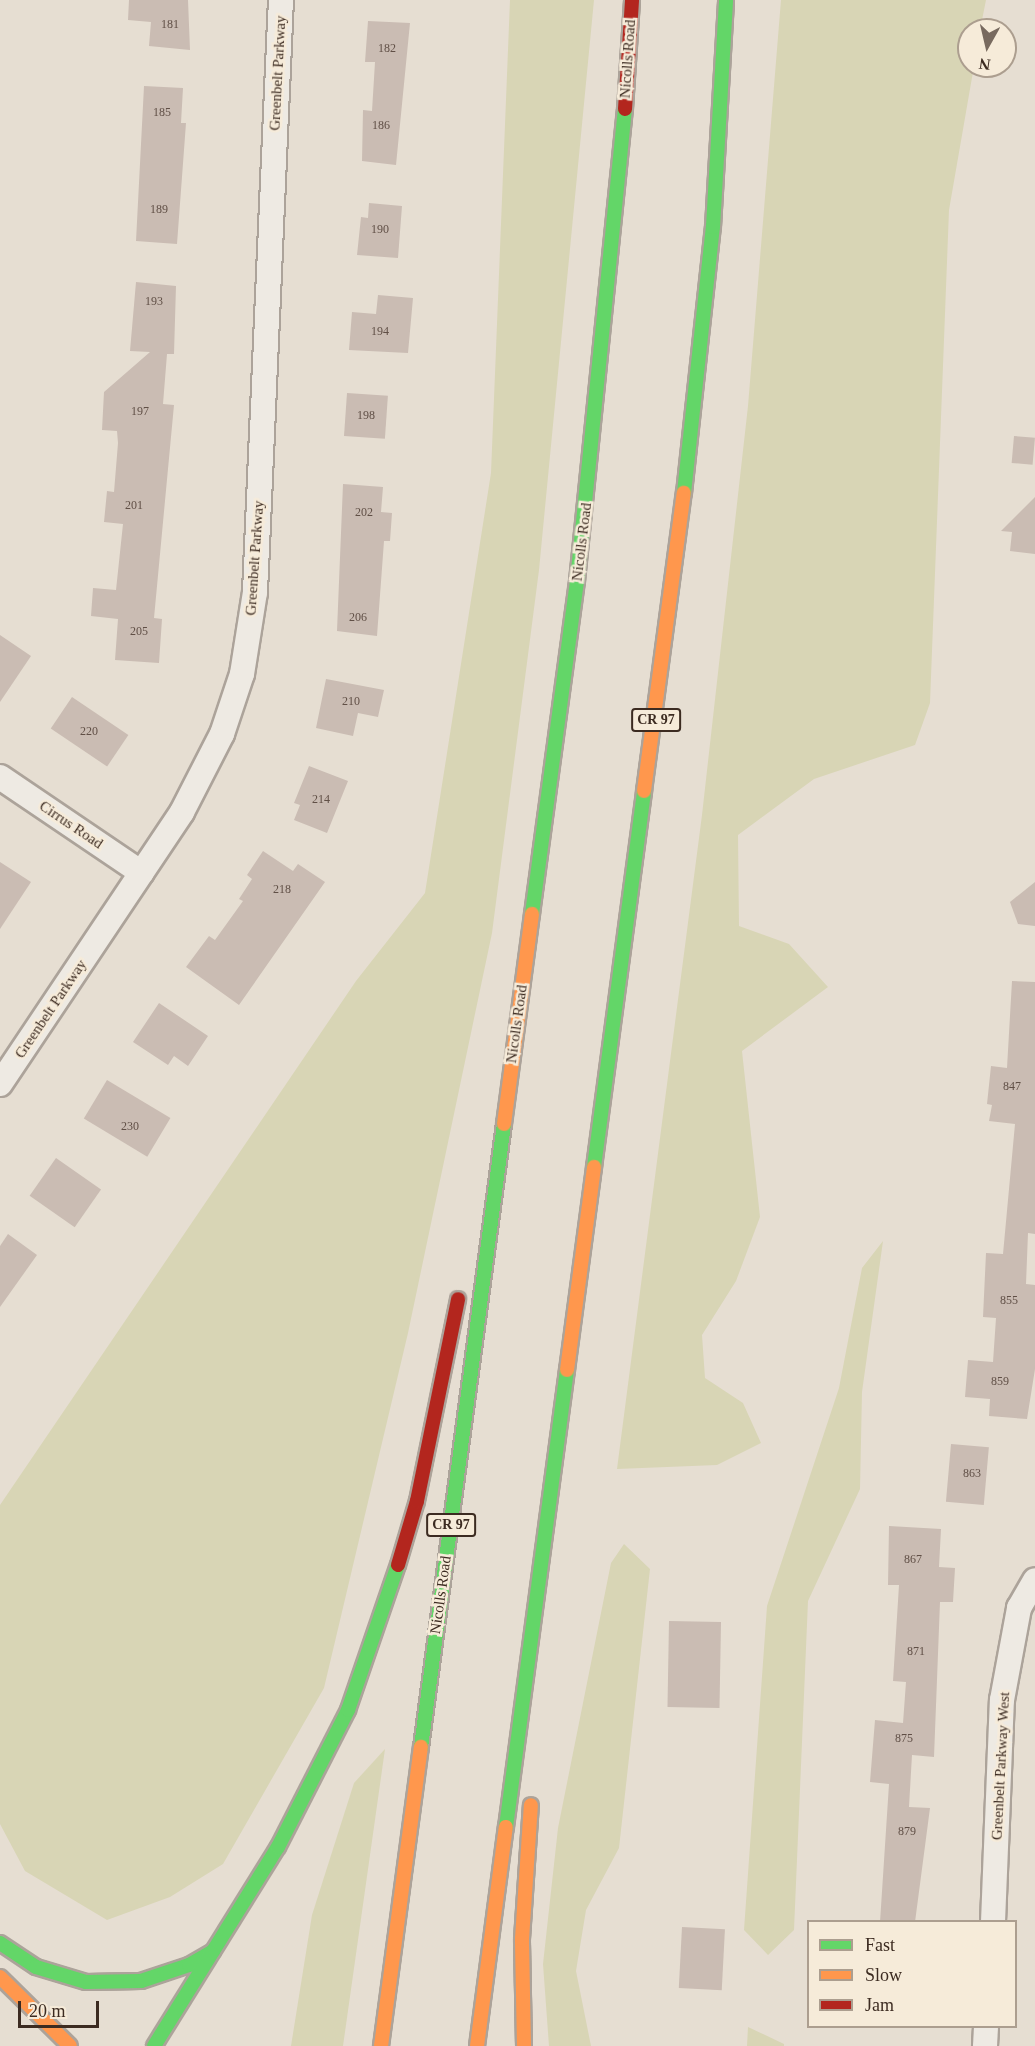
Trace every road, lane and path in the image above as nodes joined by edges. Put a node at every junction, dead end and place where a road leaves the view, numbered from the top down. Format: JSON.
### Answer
{"nodes":[{"id":1,"x":281,"y":0,"type":"edge"},
{"id":2,"x":632,"y":0,"type":"edge"},
{"id":3,"x":726,"y":0,"type":"edge"},
{"id":4,"x":0,"y":777,"type":"edge"},
{"id":5,"x":142,"y":873,"type":"junction"},
{"id":6,"x":520,"y":1004,"type":"junction"},
{"id":7,"x":0,"y":1084,"type":"edge"},
{"id":8,"x":488,"y":1119,"type":"dead end"},
{"id":9,"x":460,"y":1283,"type":"dead end"},
{"id":10,"x":1035,"y":1580,"type":"edge"},
{"id":11,"x":532,"y":1642,"type":"junction"},
{"id":12,"x":533,"y":1748,"type":"dead end"},
{"id":13,"x":532,"y":1794,"type":"dead end"},
{"id":14,"x":993,"y":1920,"type":"edge"},
{"id":15,"x":0,"y":1943,"type":"edge"},
{"id":16,"x":213,"y":1951,"type":"junction"},
{"id":17,"x":0,"y":1977,"type":"edge"},
{"id":18,"x":987,"y":2028,"type":"edge"},
{"id":19,"x":70,"y":2046,"type":"edge"},
{"id":20,"x":154,"y":2046,"type":"edge"},
{"id":21,"x":381,"y":2046,"type":"edge"},
{"id":22,"x":477,"y":2046,"type":"edge"},
{"id":23,"x":524,"y":2046,"type":"edge"},
{"id":24,"x":985,"y":2046,"type":"edge"}],
"edges":[{"from":1,"to":5,"type":"street","name":"Greenbelt Parkway"},
{"from":2,"to":6,"type":"main road","name":"Nicolls Road","number":"CR 97"},
{"from":3,"to":11,"type":"main road","number":"CR 97"},
{"from":4,"to":5,"type":"street","name":"Cirrus Road"},
{"from":5,"to":7,"type":"street","name":"Greenbelt Parkway"},
{"from":6,"to":8,"type":"main road"},
{"from":6,"to":21,"type":"main road","name":"Nicolls Road","number":"CR 97"},
{"from":9,"to":16,"type":"main road"},
{"from":10,"to":14,"type":"street","name":"Greenbelt Parkway West"},
{"from":11,"to":12,"type":"main road"},
{"from":11,"to":22,"type":"main road","number":"CR 97"},
{"from":13,"to":23,"type":"main road"},
{"from":15,"to":16,"type":"main road"},
{"from":16,"to":20,"type":"main road"},
{"from":17,"to":19,"type":"main road"},
{"from":18,"to":24,"type":"street"}]}
